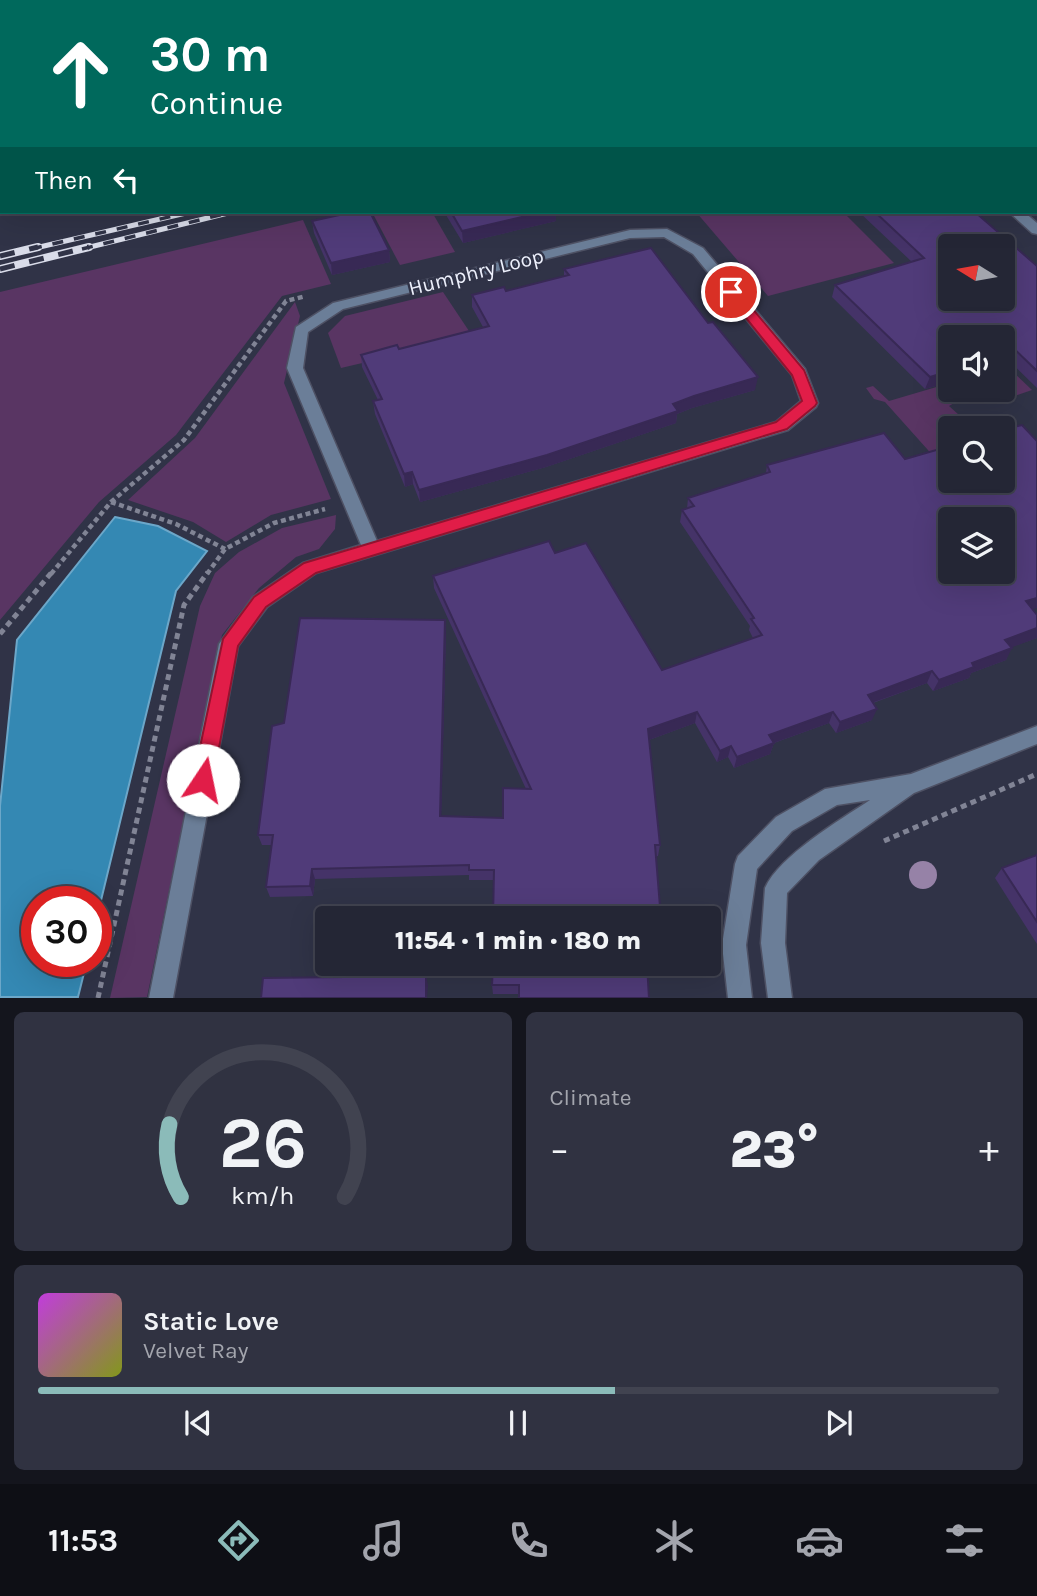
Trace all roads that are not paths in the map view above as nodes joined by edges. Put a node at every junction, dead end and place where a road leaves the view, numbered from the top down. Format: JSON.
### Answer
{"nodes":[{"id":1,"x":1018,"y":214,"type":"edge"},
{"id":2,"x":1037,"y":230,"type":"edge"},
{"id":3,"x":372,"y":549,"type":"junction"},
{"id":4,"x":1037,"y":735,"type":"edge"},
{"id":5,"x":911,"y":784,"type":"junction"},
{"id":6,"x":161,"y":998,"type":"edge"},
{"id":7,"x":740,"y":998,"type":"edge"},
{"id":8,"x":780,"y":998,"type":"edge"}],
"edges":[{"from":1,"to":2,"type":"street"},
{"from":3,"to":3,"type":"street","name":"Humphry Loop"},
{"from":3,"to":6,"type":"street"},
{"from":4,"to":5,"type":"street"},
{"from":5,"to":7,"type":"street"},
{"from":5,"to":8,"type":"street"}]}
